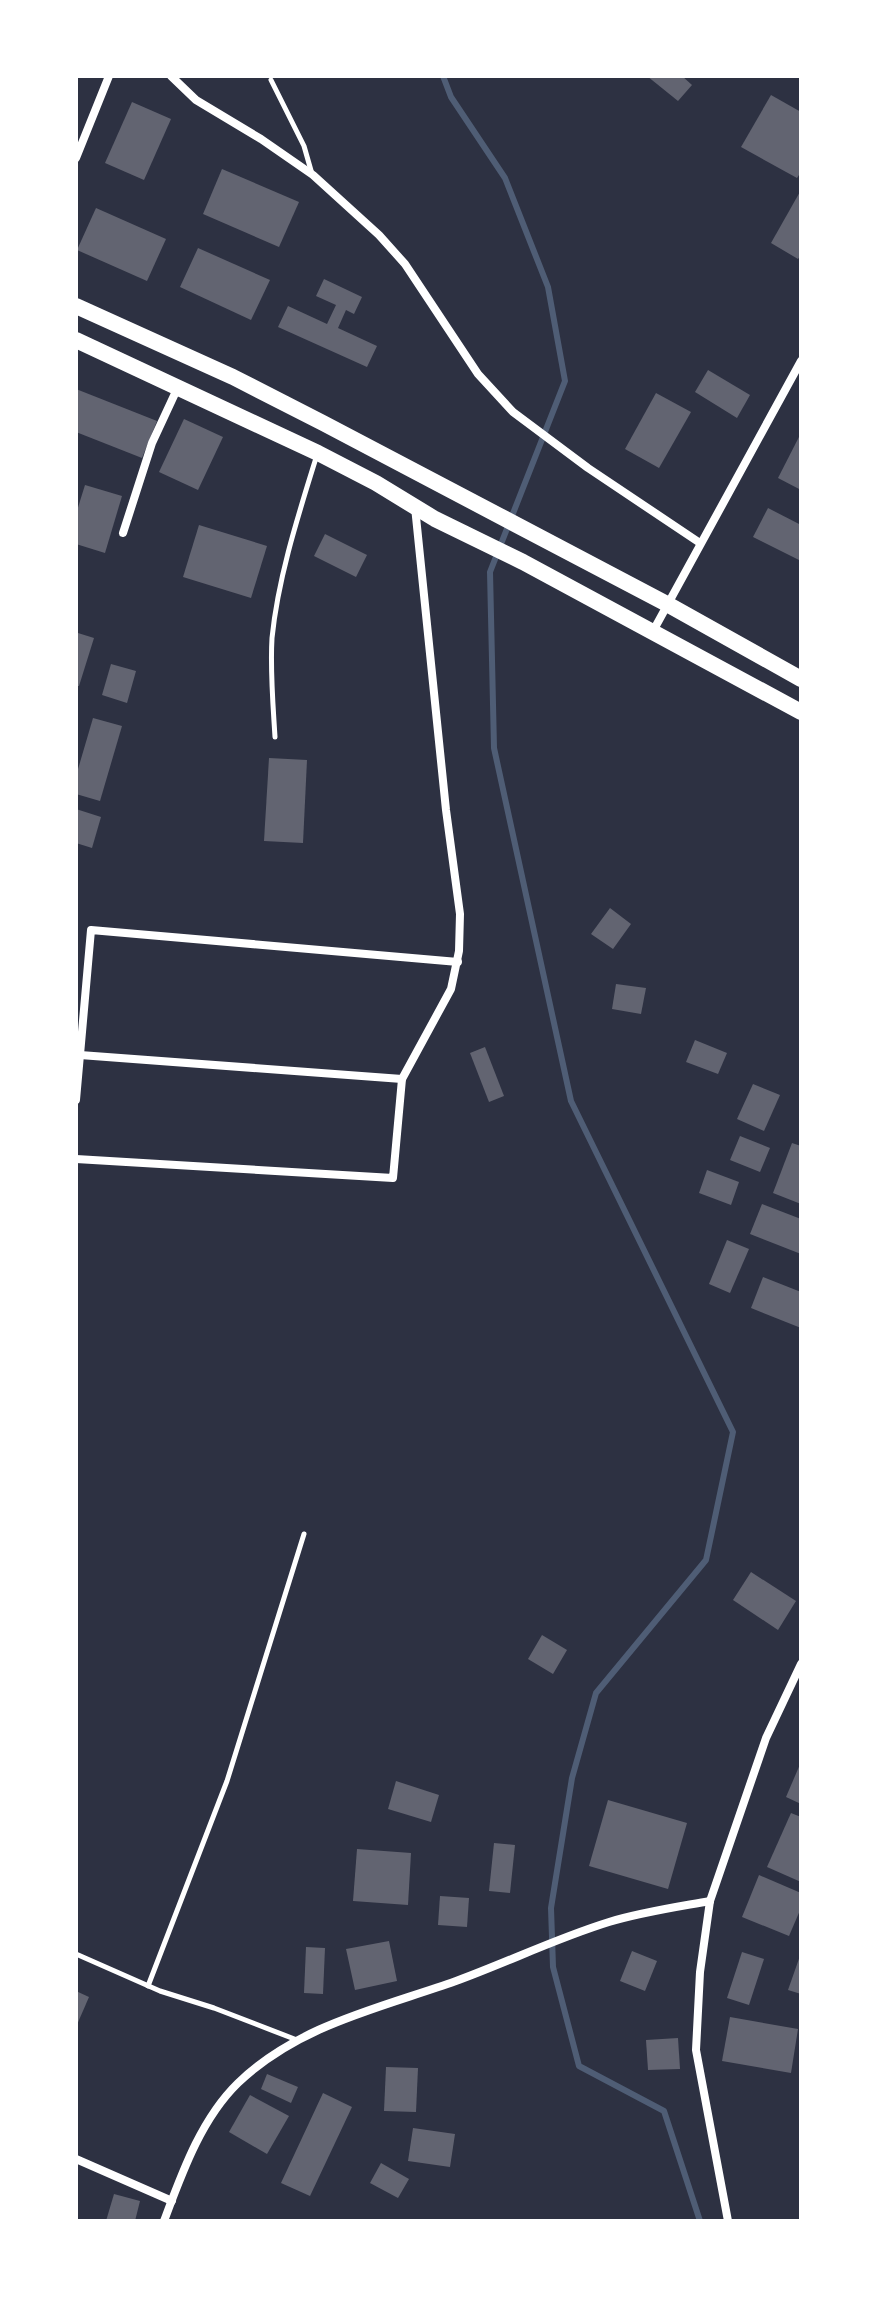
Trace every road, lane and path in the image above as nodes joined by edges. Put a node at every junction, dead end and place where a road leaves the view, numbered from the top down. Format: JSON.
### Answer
{"nodes":[{"id":1,"x":109,"y":76,"type":"edge"},
{"id":2,"x":171,"y":76,"type":"edge"},
{"id":3,"x":271,"y":80,"type":"dead end"},
{"id":4,"x":76,"y":158,"type":"edge"},
{"id":5,"x":313,"y":175,"type":"junction"},
{"id":6,"x":76,"y":306,"type":"edge"},
{"id":7,"x":76,"y":340,"type":"edge"},
{"id":8,"x":801,"y":361,"type":"edge"},
{"id":9,"x":178,"y":386,"type":"junction"},
{"id":10,"x":318,"y":453,"type":"junction"},
{"id":11,"x":415,"y":506,"type":"junction"},
{"id":12,"x":123,"y":533,"type":"dead end"},
{"id":13,"x":700,"y":543,"type":"junction"},
{"id":14,"x":667,"y":604,"type":"junction"},
{"id":15,"x":652,"y":633,"type":"junction"},
{"id":16,"x":801,"y":679,"type":"edge"},
{"id":17,"x":801,"y":712,"type":"edge"},
{"id":18,"x":275,"y":737,"type":"dead end"},
{"id":19,"x":458,"y":962,"type":"junction"},
{"id":20,"x":80,"y":1055,"type":"junction"},
{"id":21,"x":402,"y":1079,"type":"junction"},
{"id":22,"x":76,"y":1100,"type":"edge"},
{"id":23,"x":76,"y":1159,"type":"edge"},
{"id":24,"x":304,"y":1534,"type":"dead end"},
{"id":25,"x":801,"y":1664,"type":"edge"},
{"id":26,"x":710,"y":1901,"type":"junction"},
{"id":27,"x":76,"y":1954,"type":"edge"},
{"id":28,"x":148,"y":1986,"type":"junction"},
{"id":29,"x":297,"y":2040,"type":"junction"},
{"id":30,"x":76,"y":2160,"type":"edge"},
{"id":31,"x":172,"y":2201,"type":"junction"},
{"id":32,"x":164,"y":2221,"type":"edge"},
{"id":33,"x":728,"y":2221,"type":"edge"}],
"edges":[{"from":1,"to":4,"type":"street"},
{"from":2,"to":5,"type":"street"},
{"from":3,"to":5,"type":"lane"},
{"from":5,"to":13,"type":"street"},
{"from":6,"to":14,"type":"highway"},
{"from":7,"to":9,"type":"highway"},
{"from":8,"to":13,"type":"street"},
{"from":9,"to":10,"type":"highway"},
{"from":9,"to":12,"type":"street"},
{"from":10,"to":11,"type":"highway"},
{"from":10,"to":18,"type":"lane"},
{"from":11,"to":15,"type":"highway"},
{"from":11,"to":19,"type":"street"},
{"from":13,"to":14,"type":"street"},
{"from":14,"to":15,"type":"street"},
{"from":14,"to":16,"type":"highway"},
{"from":15,"to":17,"type":"highway"},
{"from":19,"to":20,"type":"street"},
{"from":19,"to":21,"type":"street"},
{"from":20,"to":21,"type":"street"},
{"from":20,"to":22,"type":"street"},
{"from":21,"to":23,"type":"street"},
{"from":24,"to":28,"type":"lane"},
{"from":25,"to":26,"type":"street"},
{"from":26,"to":29,"type":"street"},
{"from":26,"to":33,"type":"street"},
{"from":27,"to":28,"type":"lane"},
{"from":28,"to":29,"type":"lane"},
{"from":29,"to":31,"type":"street"},
{"from":30,"to":31,"type":"street"},
{"from":31,"to":32,"type":"street"}]}
